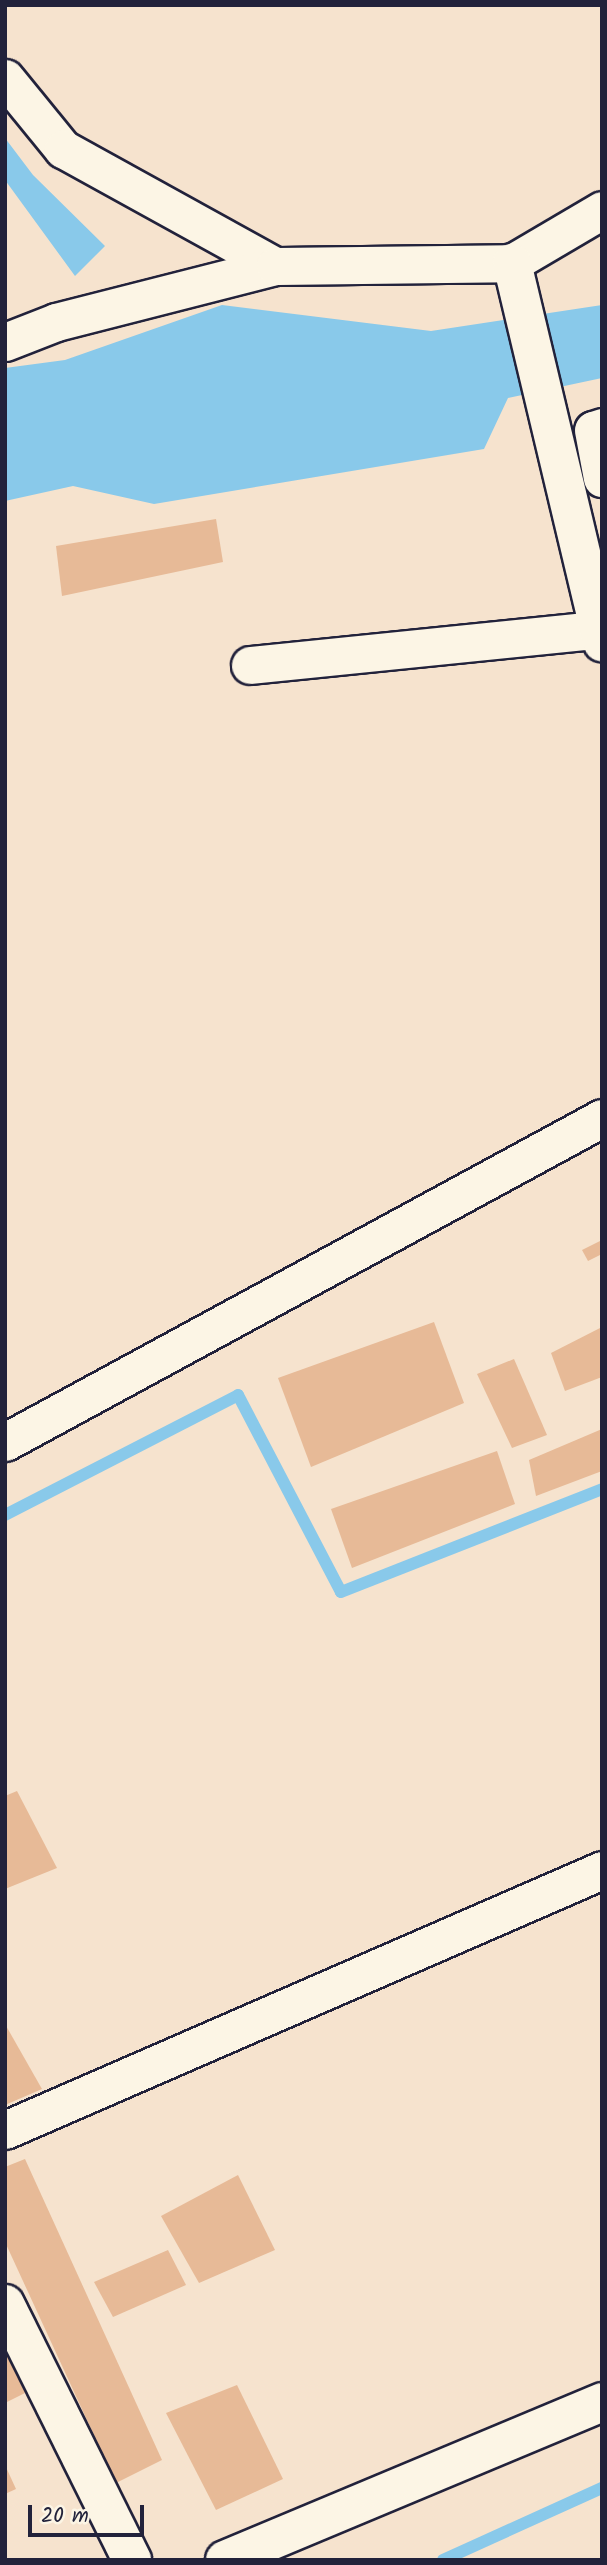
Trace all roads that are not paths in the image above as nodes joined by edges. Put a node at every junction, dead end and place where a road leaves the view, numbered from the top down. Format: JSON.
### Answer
{"nodes":[{"id":1,"x":5,"y":78,"type":"edge"},
{"id":2,"x":602,"y":210,"type":"edge"},
{"id":3,"x":512,"y":263,"type":"junction"},
{"id":4,"x":275,"y":266,"type":"junction"},
{"id":5,"x":5,"y":342,"type":"edge"},
{"id":6,"x":602,"y":427,"type":"edge"},
{"id":7,"x":602,"y":478,"type":"edge"},
{"id":8,"x":601,"y":633,"type":"edge"},
{"id":9,"x":250,"y":665,"type":"dead end"},
{"id":10,"x":602,"y":1118,"type":"edge"},
{"id":11,"x":5,"y":1442,"type":"edge"},
{"id":12,"x":602,"y":1870,"type":"edge"},
{"id":13,"x":5,"y":2130,"type":"edge"},
{"id":14,"x":5,"y":2304,"type":"edge"},
{"id":15,"x":602,"y":2402,"type":"edge"},
{"id":16,"x":132,"y":2560,"type":"edge"},
{"id":17,"x":225,"y":2560,"type":"edge"}],
"edges":[{"from":1,"to":4,"type":"street"},
{"from":2,"to":3,"type":"street"},
{"from":3,"to":4,"type":"street"},
{"from":3,"to":8,"type":"street"},
{"from":4,"to":5,"type":"street"},
{"from":6,"to":7,"type":"street"},
{"from":8,"to":9,"type":"street"},
{"from":10,"to":11,"type":"street"},
{"from":12,"to":13,"type":"street"},
{"from":14,"to":16,"type":"street"},
{"from":15,"to":17,"type":"street"}]}
